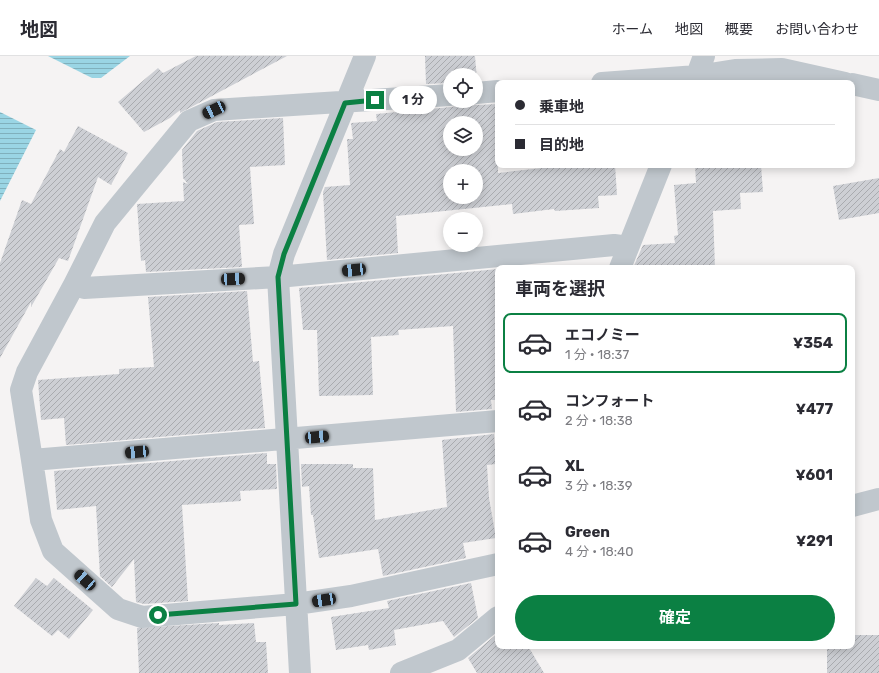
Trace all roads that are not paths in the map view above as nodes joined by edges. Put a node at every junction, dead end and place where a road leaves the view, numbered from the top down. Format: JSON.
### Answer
{"nodes":[{"id":1,"x":365,"y":56,"type":"edge"},
{"id":2,"x":699,"y":72,"type":"edge"},
{"id":3,"x":628,"y":80,"type":"edge"},
{"id":4,"x":832,"y":80,"type":"edge"},
{"id":5,"x":855,"y":85,"type":"edge"},
{"id":6,"x":879,"y":90,"type":"edge"},
{"id":7,"x":495,"y":91,"type":"edge"},
{"id":8,"x":483,"y":92,"type":"edge"},
{"id":9,"x":443,"y":96,"type":"edge"},
{"id":10,"x":345,"y":103,"type":"junction"},
{"id":11,"x":660,"y":168,"type":"edge"},
{"id":12,"x":628,"y":247,"type":"junction"},
{"id":13,"x":621,"y":265,"type":"edge"},
{"id":14,"x":278,"y":277,"type":"junction"},
{"id":15,"x":75,"y":283,"type":"junction"},
{"id":16,"x":495,"y":421,"type":"edge"},
{"id":17,"x":287,"y":440,"type":"junction"},
{"id":18,"x":32,"y":460,"type":"junction"},
{"id":19,"x":879,"y":499,"type":"edge"},
{"id":20,"x":855,"y":505,"type":"edge"},
{"id":21,"x":495,"y":565,"type":"edge"},
{"id":22,"x":296,"y":604,"type":"junction"},
{"id":23,"x":495,"y":619,"type":"edge"},
{"id":24,"x":300,"y":673,"type":"edge"},
{"id":25,"x":401,"y":673,"type":"edge"}],
"edges":[{"from":1,"to":10,"type":"street"},
{"from":2,"to":3,"type":"street"},
{"from":2,"to":4,"type":"street"},
{"from":5,"to":6,"type":"street"},
{"from":7,"to":8,"type":"street"},
{"from":9,"to":10,"type":"street"},
{"from":10,"to":14,"type":"street"},
{"from":10,"to":15,"type":"street"},
{"from":11,"to":12,"type":"street"},
{"from":12,"to":13,"type":"street"},
{"from":12,"to":14,"type":"street"},
{"from":14,"to":15,"type":"street"},
{"from":14,"to":17,"type":"street"},
{"from":15,"to":18,"type":"street"},
{"from":16,"to":17,"type":"street"},
{"from":17,"to":18,"type":"street"},
{"from":17,"to":22,"type":"street"},
{"from":18,"to":22,"type":"street"},
{"from":19,"to":20,"type":"street"},
{"from":21,"to":22,"type":"street"},
{"from":22,"to":24,"type":"street"},
{"from":23,"to":25,"type":"street"}]}
